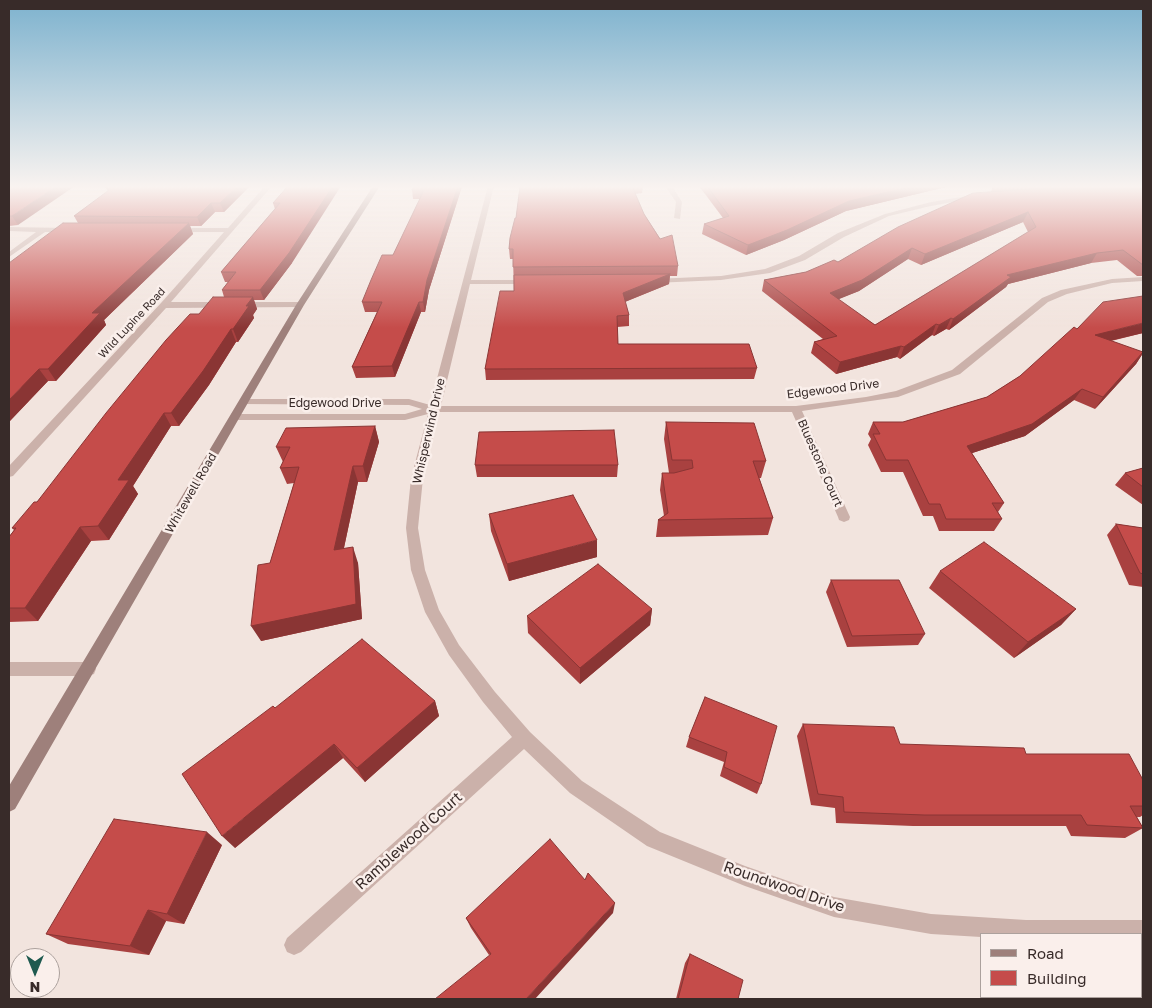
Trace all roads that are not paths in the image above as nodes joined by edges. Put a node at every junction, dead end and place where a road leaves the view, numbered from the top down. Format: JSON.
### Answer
{"nodes":[{"id":1,"x":40,"y":233,"type":"edge"},
{"id":2,"x":227,"y":233,"type":"edge"},
{"id":3,"x":346,"y":233,"type":"edge"},
{"id":4,"x":479,"y":233,"type":"edge"},
{"id":5,"x":846,"y":233,"type":"edge"},
{"id":6,"x":9,"y":255,"type":"edge"},
{"id":7,"x":1143,"y":279,"type":"edge"},
{"id":8,"x":641,"y":281,"type":"edge"},
{"id":9,"x":466,"y":282,"type":"junction"},
{"id":10,"x":544,"y":282,"type":"edge"},
{"id":11,"x":300,"y":304,"type":"junction"},
{"id":12,"x":164,"y":305,"type":"junction"},
{"id":13,"x":244,"y":402,"type":"junction"},
{"id":14,"x":434,"y":408,"type":"junction"},
{"id":15,"x":796,"y":409,"type":"junction"},
{"id":16,"x":235,"y":417,"type":"junction"},
{"id":17,"x":9,"y":473,"type":"edge"},
{"id":18,"x":844,"y":517,"type":"dead end"},
{"id":19,"x":9,"y":669,"type":"edge"},
{"id":20,"x":88,"y":669,"type":"junction"},
{"id":21,"x":524,"y":738,"type":"junction"},
{"id":22,"x":9,"y":803,"type":"edge"},
{"id":23,"x":1143,"y":930,"type":"edge"},
{"id":24,"x":294,"y":945,"type":"dead end"}],
"edges":[{"from":1,"to":6,"type":"street"},
{"from":2,"to":12,"type":"street","name":"Wild Lupine Road"},
{"from":3,"to":11,"type":"street","name":"Whitewell Road"},
{"from":4,"to":9,"type":"street","name":"Whisperwind Drive"},
{"from":5,"to":8,"type":"street"},
{"from":7,"to":15,"type":"street","name":"Edgewood Drive"},
{"from":9,"to":10,"type":"street"},
{"from":9,"to":14,"type":"street","name":"Whisperwind Drive"},
{"from":11,"to":12,"type":"street"},
{"from":11,"to":13,"type":"street","name":"Whitewell Road"},
{"from":12,"to":17,"type":"street","name":"Wild Lupine Road"},
{"from":13,"to":14,"type":"street","name":"Edgewood Drive"},
{"from":13,"to":16,"type":"street","name":"Whitewell Road"},
{"from":14,"to":15,"type":"street","name":"Edgewood Drive"},
{"from":14,"to":16,"type":"street","name":"Edgewood Drive"},
{"from":14,"to":21,"type":"street","name":"Whisperwind Drive"},
{"from":15,"to":18,"type":"street","name":"Bluestone Court"},
{"from":16,"to":20,"type":"street","name":"Whitewell Road"},
{"from":19,"to":20,"type":"street"},
{"from":20,"to":22,"type":"street","name":"Whitewell Road"},
{"from":21,"to":23,"type":"street","name":"Roundwood Drive"},
{"from":21,"to":24,"type":"street","name":"Ramblewood Court"}]}
